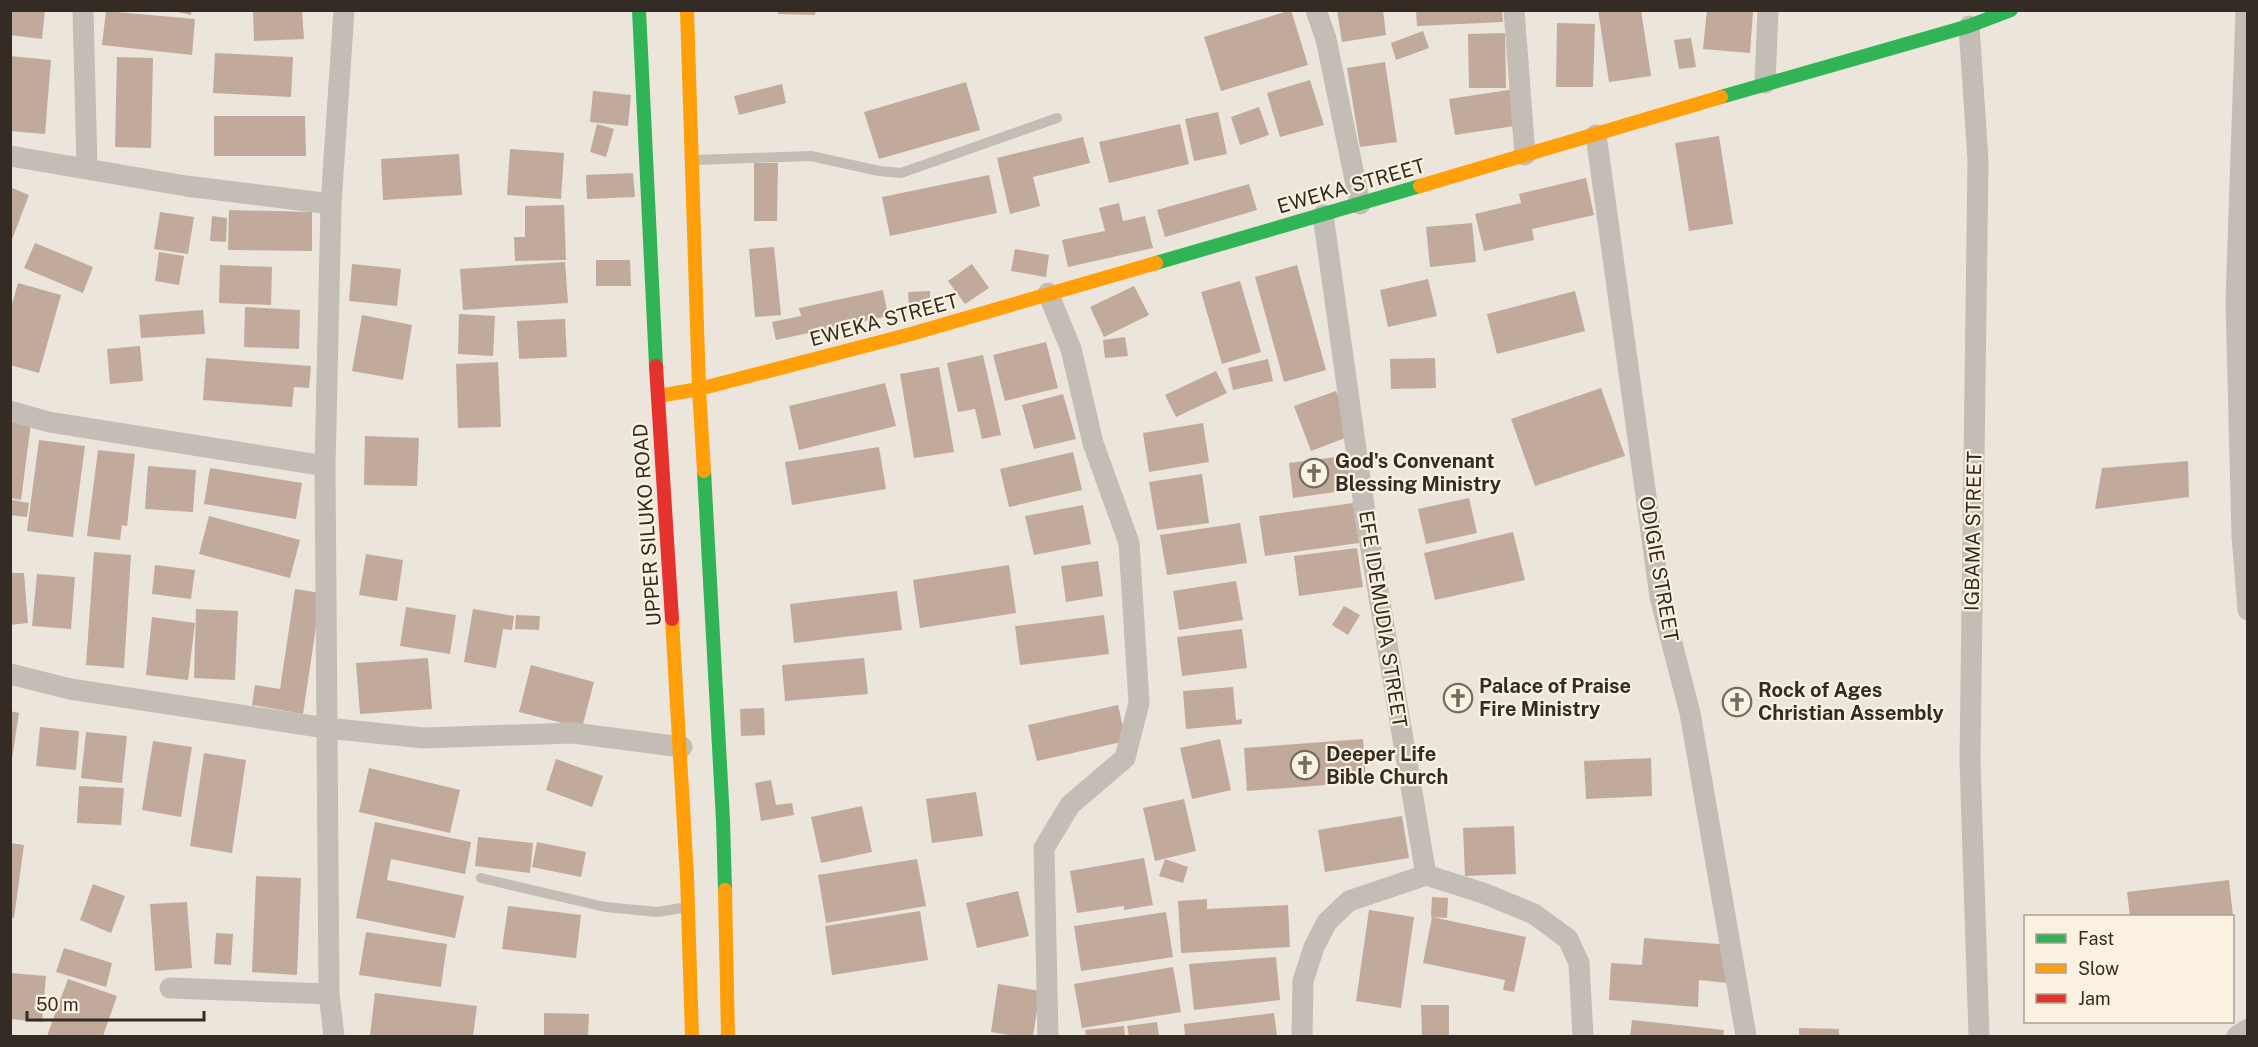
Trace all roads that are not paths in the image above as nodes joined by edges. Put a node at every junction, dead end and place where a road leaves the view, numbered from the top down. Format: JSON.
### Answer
{"nodes":[{"id":1,"x":83,"y":10,"type":"edge"},
{"id":2,"x":344,"y":10,"type":"edge"},
{"id":3,"x":639,"y":10,"type":"edge"},
{"id":4,"x":687,"y":10,"type":"edge"},
{"id":5,"x":1316,"y":10,"type":"edge"},
{"id":6,"x":1514,"y":10,"type":"edge"},
{"id":7,"x":1768,"y":10,"type":"edge"},
{"id":8,"x":2011,"y":10,"type":"edge"},
{"id":9,"x":2246,"y":10,"type":"edge"},
{"id":10,"x":1969,"y":26,"type":"junction"},
{"id":11,"x":1765,"y":83,"type":"junction"},
{"id":12,"x":1057,"y":118,"type":"dead end"},
{"id":13,"x":1596,"y":135,"type":"junction"},
{"id":14,"x":1525,"y":155,"type":"junction"},
{"id":15,"x":10,"y":156,"type":"edge"},
{"id":16,"x":691,"y":160,"type":"junction"},
{"id":17,"x":87,"y":169,"type":"junction"},
{"id":18,"x":331,"y":204,"type":"junction"},
{"id":19,"x":1360,"y":204,"type":"junction"},
{"id":20,"x":1323,"y":215,"type":"junction"},
{"id":21,"x":1048,"y":293,"type":"junction"},
{"id":22,"x":699,"y":389,"type":"junction"},
{"id":23,"x":658,"y":396,"type":"junction"},
{"id":24,"x":10,"y":411,"type":"edge"},
{"id":25,"x":325,"y":466,"type":"junction"},
{"id":26,"x":2247,"y":610,"type":"edge"},
{"id":27,"x":10,"y":674,"type":"edge"},
{"id":28,"x":327,"y":728,"type":"junction"},
{"id":29,"x":682,"y":747,"type":"junction"},
{"id":30,"x":1425,"y":875,"type":"junction"},
{"id":31,"x":481,"y":878,"type":"dead end"},
{"id":32,"x":690,"y":906,"type":"junction"},
{"id":33,"x":171,"y":987,"type":"dead end"},
{"id":34,"x":329,"y":994,"type":"junction"},
{"id":35,"x":2247,"y":1029,"type":"edge"},
{"id":36,"x":334,"y":1036,"type":"edge"},
{"id":37,"x":692,"y":1036,"type":"edge"},
{"id":38,"x":728,"y":1036,"type":"edge"},
{"id":39,"x":1048,"y":1036,"type":"edge"},
{"id":40,"x":1302,"y":1036,"type":"edge"},
{"id":41,"x":1583,"y":1036,"type":"edge"},
{"id":42,"x":1746,"y":1036,"type":"edge"},
{"id":43,"x":1979,"y":1036,"type":"edge"},
{"id":44,"x":2237,"y":1036,"type":"edge"}],
"edges":[{"from":1,"to":17,"type":"street"},
{"from":2,"to":18,"type":"street"},
{"from":3,"to":23,"type":"main road","name":"UPPER SILUKO ROAD"},
{"from":4,"to":16,"type":"main road"},
{"from":5,"to":19,"type":"street"},
{"from":6,"to":14,"type":"street"},
{"from":7,"to":11,"type":"street"},
{"from":8,"to":10,"type":"main road","name":"EWEKA STREET"},
{"from":9,"to":26,"type":"street"},
{"from":10,"to":11,"type":"main road","name":"EWEKA STREET"},
{"from":10,"to":43,"type":"street","name":"IGBAMA STREET"},
{"from":11,"to":13,"type":"main road","name":"EWEKA STREET"},
{"from":12,"to":16,"type":"lane"},
{"from":13,"to":14,"type":"main road","name":"EWEKA STREET"},
{"from":13,"to":42,"type":"street","name":"ODIGIE STREET"},
{"from":14,"to":19,"type":"main road","name":"EWEKA STREET"},
{"from":15,"to":17,"type":"street"},
{"from":16,"to":22,"type":"main road"},
{"from":17,"to":18,"type":"street"},
{"from":18,"to":25,"type":"street"},
{"from":19,"to":20,"type":"main road","name":"EWEKA STREET"},
{"from":20,"to":21,"type":"main road","name":"EWEKA STREET"},
{"from":20,"to":30,"type":"street","name":"EFE IDEMUDIA STREET"},
{"from":21,"to":22,"type":"main road","name":"EWEKA STREET"},
{"from":21,"to":39,"type":"street"},
{"from":22,"to":23,"type":"main road"},
{"from":22,"to":38,"type":"main road"},
{"from":23,"to":29,"type":"main road","name":"UPPER SILUKO ROAD"},
{"from":24,"to":25,"type":"street"},
{"from":25,"to":28,"type":"street"},
{"from":27,"to":28,"type":"street"},
{"from":28,"to":29,"type":"street"},
{"from":28,"to":34,"type":"street"},
{"from":29,"to":32,"type":"main road","name":"UPPER SILUKO ROAD"},
{"from":30,"to":40,"type":"street"},
{"from":30,"to":41,"type":"street"},
{"from":31,"to":32,"type":"lane"},
{"from":32,"to":37,"type":"main road","name":"UPPER SILUKO ROAD"},
{"from":33,"to":34,"type":"street"},
{"from":34,"to":36,"type":"street"},
{"from":35,"to":44,"type":"street"}]}
